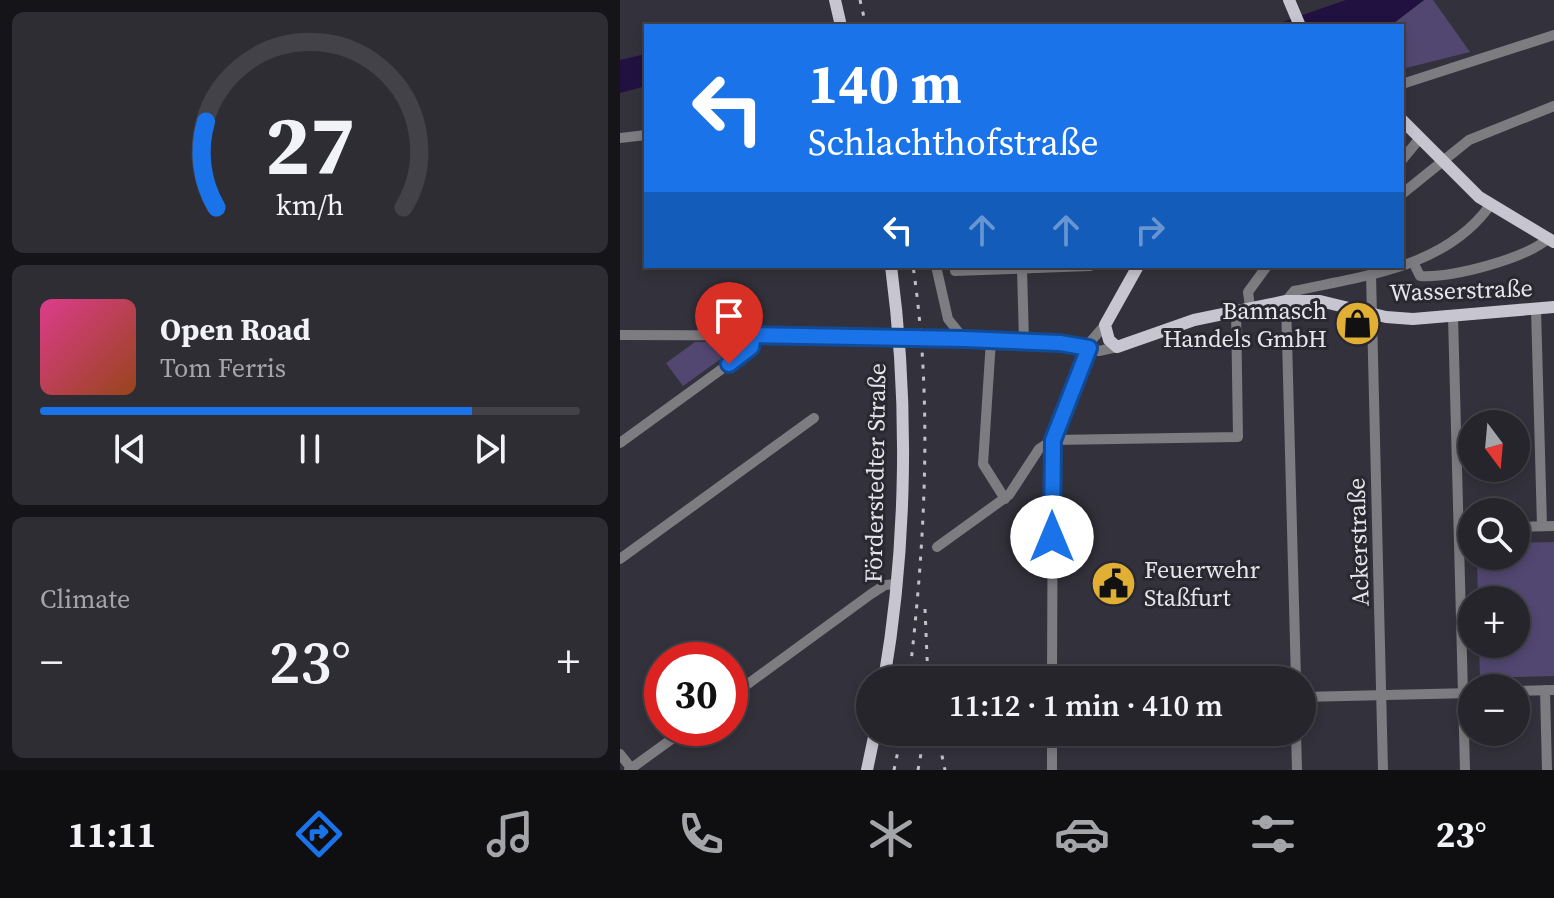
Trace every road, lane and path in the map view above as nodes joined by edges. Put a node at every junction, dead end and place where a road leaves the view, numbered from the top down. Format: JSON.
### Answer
{"nodes":[{"id":1,"x":835,"y":0,"type":"edge"},
{"id":2,"x":1290,"y":2,"type":"edge"},
{"id":3,"x":840,"y":20,"type":"edge"},
{"id":4,"x":1299,"y":24,"type":"edge"},
{"id":5,"x":1554,"y":35,"type":"edge"},
{"id":6,"x":1404,"y":83,"type":"edge"},
{"id":7,"x":1554,"y":106,"type":"edge"},
{"id":8,"x":1404,"y":122,"type":"edge"},
{"id":9,"x":644,"y":135,"type":"edge"},
{"id":10,"x":620,"y":138,"type":"edge"},
{"id":11,"x":1420,"y":138,"type":"junction"},
{"id":12,"x":1404,"y":158,"type":"edge"},
{"id":13,"x":1443,"y":162,"type":"junction"},
{"id":14,"x":1404,"y":192,"type":"edge"},
{"id":15,"x":1491,"y":204,"type":"junction"},
{"id":16,"x":1551,"y":240,"type":"edge"},
{"id":17,"x":1414,"y":264,"type":"junction"},
{"id":18,"x":1404,"y":266,"type":"edge"},
{"id":19,"x":891,"y":268,"type":"edge"},
{"id":20,"x":936,"y":268,"type":"edge"},
{"id":21,"x":1045,"y":268,"type":"edge"},
{"id":22,"x":1137,"y":268,"type":"edge"},
{"id":23,"x":1266,"y":268,"type":"edge"},
{"id":24,"x":1397,"y":268,"type":"edge"},
{"id":25,"x":1022,"y":269,"type":"junction"},
{"id":26,"x":955,"y":271,"type":"dead end"},
{"id":27,"x":1371,"y":274,"type":"junction"},
{"id":28,"x":1286,"y":301,"type":"junction"},
{"id":29,"x":1554,"y":307,"type":"edge"},
{"id":30,"x":1243,"y":308,"type":"junction"},
{"id":31,"x":1536,"y":309,"type":"junction"},
{"id":32,"x":1372,"y":313,"type":"junction"},
{"id":33,"x":1453,"y":316,"type":"junction"},
{"id":34,"x":1105,"y":325,"type":"junction"},
{"id":35,"x":620,"y":335,"type":"edge"},
{"id":36,"x":753,"y":335,"type":"junction"},
{"id":37,"x":964,"y":339,"type":"junction"},
{"id":38,"x":991,"y":340,"type":"junction"},
{"id":39,"x":1024,"y":342,"type":"junction"},
{"id":40,"x":1117,"y":347,"type":"junction"},
{"id":41,"x":1089,"y":348,"type":"junction"},
{"id":42,"x":814,"y":418,"type":"dead end"},
{"id":43,"x":1053,"y":440,"type":"junction"},
{"id":44,"x":620,"y":443,"type":"edge"},
{"id":45,"x":1458,"y":498,"type":"edge"},
{"id":46,"x":1005,"y":499,"type":"junction"},
{"id":47,"x":1530,"y":526,"type":"edge"},
{"id":48,"x":1542,"y":526,"type":"junction"},
{"id":49,"x":1554,"y":526,"type":"edge"},
{"id":50,"x":937,"y":547,"type":"dead end"},
{"id":51,"x":620,"y":559,"type":"edge"},
{"id":52,"x":1461,"y":570,"type":"edge"},
{"id":53,"x":896,"y":584,"type":"junction"},
{"id":54,"x":886,"y":666,"type":"edge"},
{"id":55,"x":1052,"y":666,"type":"edge"},
{"id":56,"x":1296,"y":666,"type":"edge"},
{"id":57,"x":1467,"y":674,"type":"edge"},
{"id":58,"x":748,"y":684,"type":"edge"},
{"id":59,"x":1550,"y":690,"type":"edge"},
{"id":60,"x":1530,"y":691,"type":"edge"},
{"id":61,"x":1458,"y":693,"type":"edge"},
{"id":62,"x":1382,"y":695,"type":"junction"},
{"id":63,"x":1316,"y":697,"type":"edge"},
{"id":64,"x":662,"y":746,"type":"edge"},
{"id":65,"x":872,"y":746,"type":"edge"},
{"id":66,"x":1052,"y":746,"type":"edge"},
{"id":67,"x":1296,"y":746,"type":"edge"},
{"id":68,"x":1466,"y":746,"type":"edge"},
{"id":69,"x":620,"y":754,"type":"edge"},
{"id":70,"x":630,"y":769,"type":"edge"},
{"id":71,"x":867,"y":770,"type":"edge"},
{"id":72,"x":1052,"y":770,"type":"edge"},
{"id":73,"x":1297,"y":770,"type":"edge"},
{"id":74,"x":1383,"y":770,"type":"edge"},
{"id":75,"x":1465,"y":770,"type":"edge"},
{"id":76,"x":1547,"y":770,"type":"edge"}],
"edges":[{"from":1,"to":3,"type":"main road"},
{"from":2,"to":4,"type":"main road"},
{"from":5,"to":6,"type":"street"},
{"from":7,"to":13,"type":"street"},
{"from":8,"to":11,"type":"main road"},
{"from":9,"to":10,"type":"street"},
{"from":11,"to":12,"type":"street"},
{"from":11,"to":13,"type":"main road"},
{"from":13,"to":14,"type":"street"},
{"from":13,"to":15,"type":"main road"},
{"from":15,"to":16,"type":"main road"},
{"from":15,"to":17,"type":"street"},
{"from":16,"to":17,"type":"street"},
{"from":17,"to":18,"type":"street"},
{"from":19,"to":53,"type":"main road","name":"Förderstedter Straße"},
{"from":20,"to":37,"type":"street"},
{"from":21,"to":25,"type":"street"},
{"from":22,"to":34,"type":"main road"},
{"from":23,"to":30,"type":"street"},
{"from":24,"to":27,"type":"street"},
{"from":25,"to":26,"type":"street"},
{"from":25,"to":39,"type":"street"},
{"from":27,"to":28,"type":"street"},
{"from":27,"to":32,"type":"street","name":"Ackerstraße"},
{"from":28,"to":30,"type":"main road","name":"Wasserstraße"},
{"from":28,"to":32,"type":"main road","name":"Wasserstraße"},
{"from":28,"to":56,"type":"street"},
{"from":29,"to":31,"type":"main road","name":"Wasserstraße"},
{"from":30,"to":40,"type":"main road","name":"Wasserstraße"},
{"from":30,"to":43,"type":"street"},
{"from":31,"to":33,"type":"main road","name":"Wasserstraße"},
{"from":31,"to":48,"type":"street"},
{"from":32,"to":33,"type":"main road","name":"Wasserstraße"},
{"from":32,"to":62,"type":"street","name":"Ackerstraße"},
{"from":33,"to":45,"type":"street"},
{"from":34,"to":40,"type":"main road"},
{"from":34,"to":41,"type":"street"},
{"from":35,"to":36,"type":"street"},
{"from":36,"to":37,"type":"street","bridge":true},
{"from":36,"to":44,"type":"street"},
{"from":37,"to":38,"type":"street"},
{"from":38,"to":39,"type":"street"},
{"from":38,"to":46,"type":"street"},
{"from":39,"to":41,"type":"street"},
{"from":40,"to":41,"type":"street"},
{"from":41,"to":43,"type":"street"},
{"from":42,"to":51,"type":"street"},
{"from":43,"to":46,"type":"street"},
{"from":43,"to":55,"type":"street"},
{"from":46,"to":50,"type":"street"},
{"from":47,"to":48,"type":"street"},
{"from":48,"to":49,"type":"street"},
{"from":52,"to":57,"type":"street"},
{"from":53,"to":54,"type":"main road","name":"Förderstedter Straße"},
{"from":53,"to":58,"type":"street"},
{"from":59,"to":60,"type":"street"},
{"from":59,"to":76,"type":"street"},
{"from":61,"to":62,"type":"street"},
{"from":62,"to":63,"type":"street"},
{"from":62,"to":74,"type":"street","name":"Ackerstraße"},
{"from":64,"to":70,"type":"street"},
{"from":65,"to":71,"type":"main road"},
{"from":66,"to":72,"type":"street"},
{"from":67,"to":73,"type":"street"},
{"from":68,"to":75,"type":"street"},
{"from":69,"to":70,"type":"street"}]}
